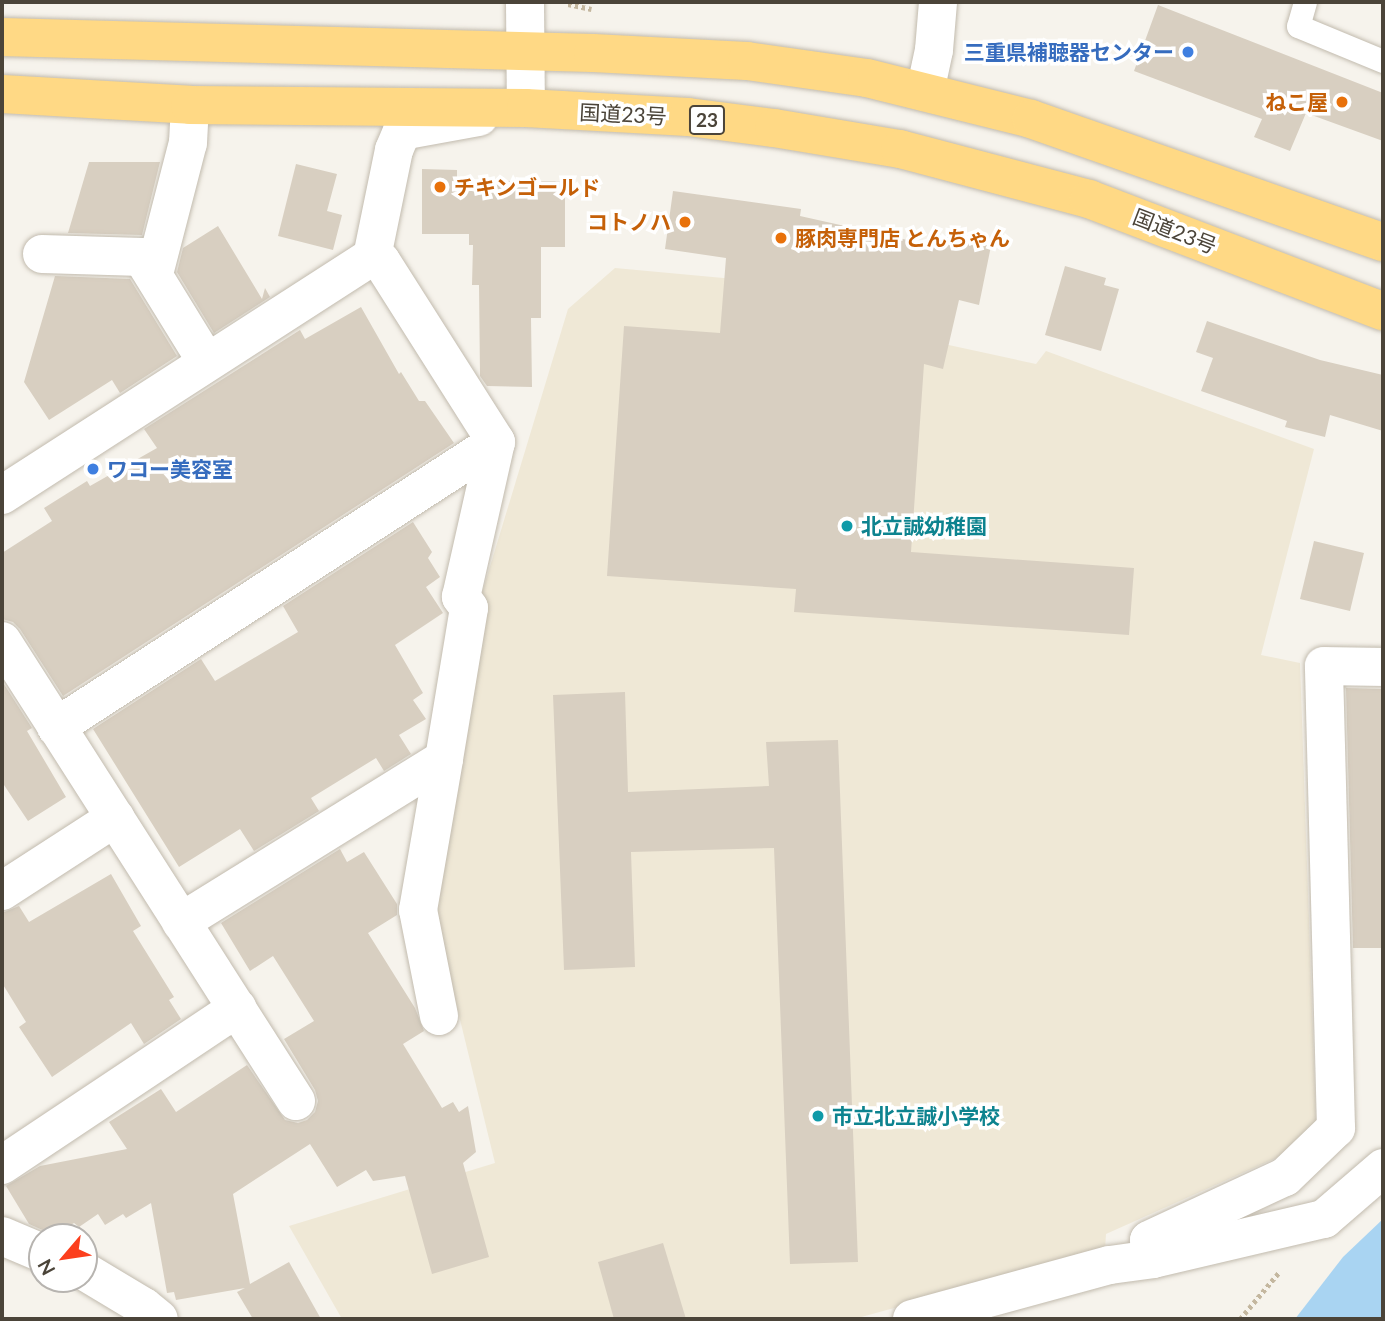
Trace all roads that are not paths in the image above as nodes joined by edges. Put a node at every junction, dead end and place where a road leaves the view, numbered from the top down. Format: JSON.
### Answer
{"nodes":[{"id":1,"x":525,"y":2,"type":"edge"},
{"id":2,"x":938,"y":2,"type":"edge"},
{"id":3,"x":1305,"y":2,"type":"edge"},
{"id":4,"x":2,"y":37,"type":"edge"},
{"id":5,"x":526,"y":50,"type":"junction"},
{"id":6,"x":1383,"y":61,"type":"edge"},
{"id":7,"x":925,"y":92,"type":"junction"},
{"id":8,"x":2,"y":94,"type":"edge"},
{"id":9,"x":190,"y":105,"type":"junction"},
{"id":10,"x":526,"y":108,"type":"junction"},
{"id":11,"x":1381,"y":234,"type":"edge"},
{"id":12,"x":42,"y":254,"type":"dead end"},
{"id":13,"x":372,"y":257,"type":"junction"},
{"id":14,"x":154,"y":274,"type":"junction"},
{"id":15,"x":1383,"y":311,"type":"edge"},
{"id":16,"x":206,"y":361,"type":"junction"},
{"id":17,"x":496,"y":442,"type":"junction"},
{"id":18,"x":2,"y":495,"type":"edge"},
{"id":19,"x":2,"y":641,"type":"edge"},
{"id":20,"x":1383,"y":667,"type":"edge"},
{"id":21,"x":56,"y":727,"type":"junction"},
{"id":22,"x":444,"y":759,"type":"junction"},
{"id":23,"x":115,"y":818,"type":"junction"},
{"id":24,"x":2,"y":891,"type":"edge"},
{"id":25,"x":181,"y":922,"type":"junction"},
{"id":26,"x":237,"y":1008,"type":"junction"},
{"id":27,"x":439,"y":1016,"type":"dead end"},
{"id":28,"x":296,"y":1101,"type":"dead end"},
{"id":29,"x":2,"y":1165,"type":"edge"},
{"id":30,"x":1383,"y":1168,"type":"edge"},
{"id":31,"x":2,"y":1236,"type":"edge"},
{"id":32,"x":28,"y":1247,"type":"edge"},
{"id":33,"x":1153,"y":1259,"type":"junction"},
{"id":34,"x":98,"y":1279,"type":"edge"},
{"id":35,"x":159,"y":1319,"type":"edge"},
{"id":36,"x":912,"y":1319,"type":"edge"}],
"edges":[{"from":1,"to":5,"type":"street"},
{"from":2,"to":7,"type":"street"},
{"from":3,"to":6,"type":"lane"},
{"from":4,"to":5,"type":"highway"},
{"from":5,"to":7,"type":"highway"},
{"from":5,"to":10,"type":"street"},
{"from":7,"to":11,"type":"highway"},
{"from":8,"to":9,"type":"highway","name":"国道23号","number":"23"},
{"from":9,"to":10,"type":"highway","name":"国道23号","number":"23"},
{"from":9,"to":14,"type":"street"},
{"from":10,"to":13,"type":"street"},
{"from":10,"to":15,"type":"highway","name":"国道23号","number":"23"},
{"from":12,"to":14,"type":"street"},
{"from":13,"to":16,"type":"street"},
{"from":13,"to":17,"type":"street"},
{"from":14,"to":16,"type":"street"},
{"from":16,"to":18,"type":"street"},
{"from":17,"to":21,"type":"street"},
{"from":17,"to":22,"type":"street"},
{"from":19,"to":21,"type":"street"},
{"from":20,"to":33,"type":"street"},
{"from":21,"to":23,"type":"street"},
{"from":22,"to":25,"type":"street"},
{"from":22,"to":27,"type":"street"},
{"from":23,"to":24,"type":"street"},
{"from":23,"to":25,"type":"street"},
{"from":25,"to":26,"type":"street"},
{"from":26,"to":28,"type":"street"},
{"from":26,"to":29,"type":"street"},
{"from":30,"to":33,"type":"street"},
{"from":31,"to":32,"type":"street"},
{"from":33,"to":36,"type":"street"},
{"from":34,"to":35,"type":"street"}]}
